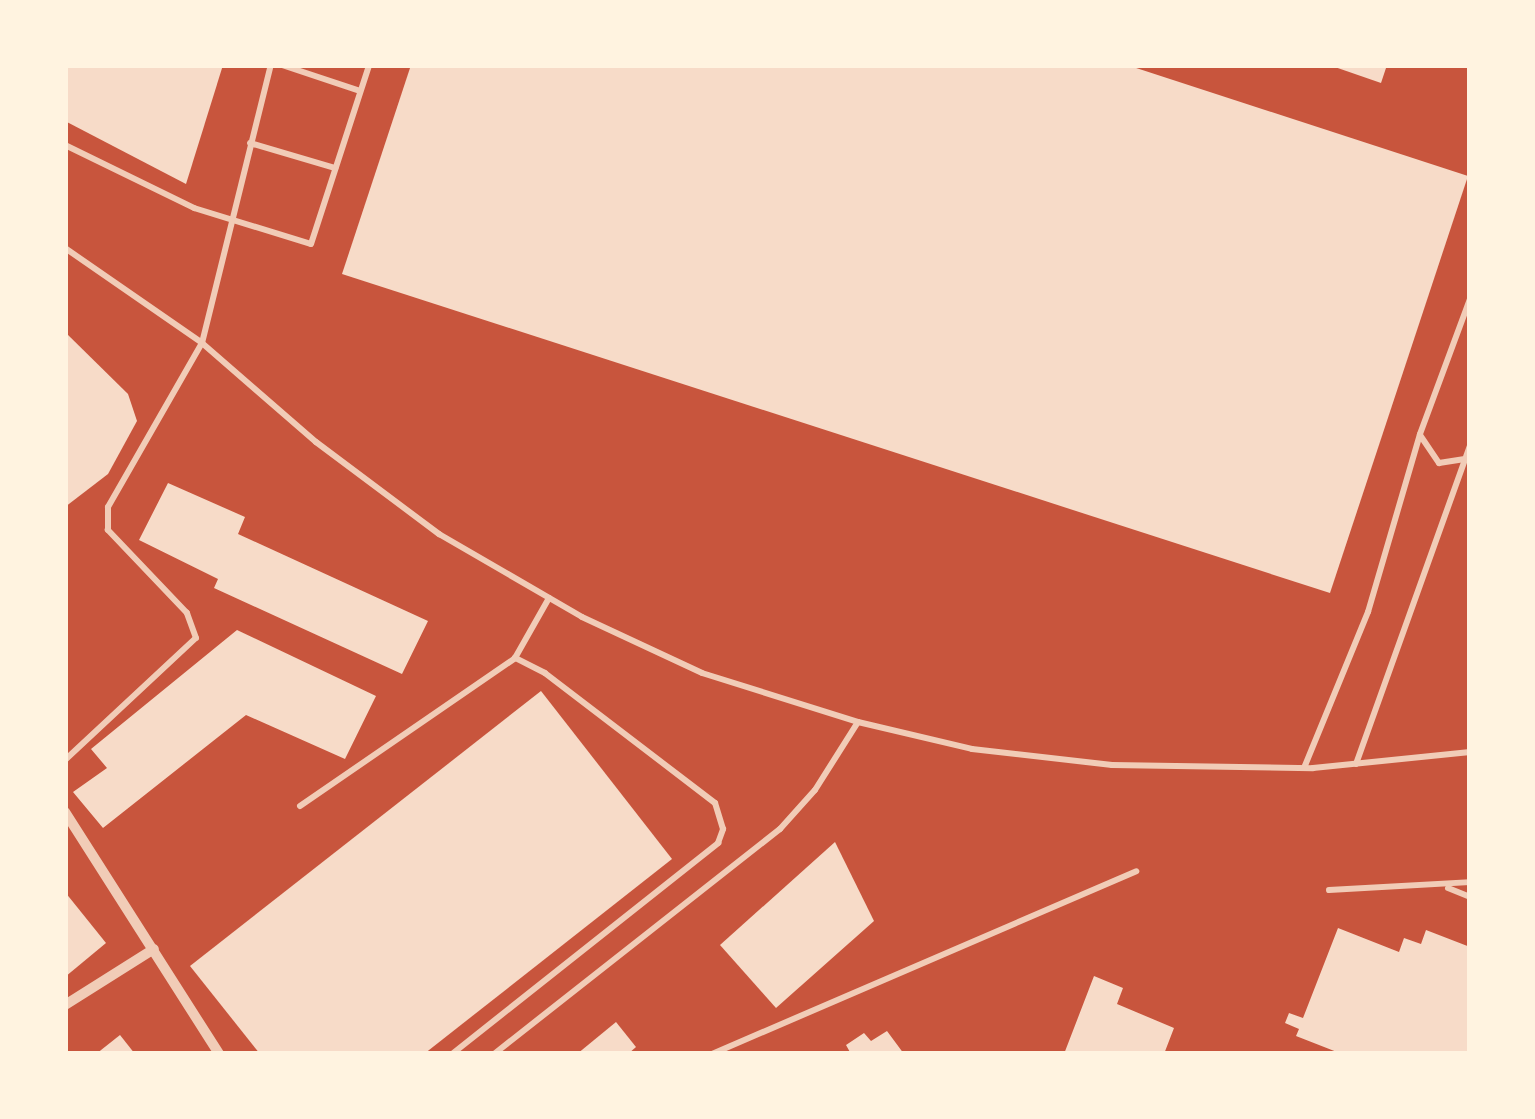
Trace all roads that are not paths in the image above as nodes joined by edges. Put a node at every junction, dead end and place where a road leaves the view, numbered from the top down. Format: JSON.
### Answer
{"nodes":[{"id":1,"x":270,"y":65,"type":"edge"},
{"id":2,"x":282,"y":65,"type":"edge"},
{"id":3,"x":369,"y":65,"type":"edge"},
{"id":4,"x":360,"y":92,"type":"junction"},
{"id":5,"x":250,"y":142,"type":"junction"},
{"id":6,"x":65,"y":146,"type":"edge"},
{"id":7,"x":335,"y":168,"type":"junction"},
{"id":8,"x":231,"y":220,"type":"junction"},
{"id":9,"x":65,"y":248,"type":"edge"},
{"id":10,"x":1470,"y":298,"type":"edge"},
{"id":11,"x":202,"y":343,"type":"junction"},
{"id":12,"x":1420,"y":434,"type":"junction"},
{"id":13,"x":1470,"y":446,"type":"edge"},
{"id":14,"x":1465,"y":459,"type":"junction"},
{"id":15,"x":548,"y":598,"type":"junction"},
{"id":16,"x":515,"y":658,"type":"junction"},
{"id":17,"x":858,"y":722,"type":"junction"},
{"id":18,"x":1470,"y":752,"type":"edge"},
{"id":19,"x":65,"y":760,"type":"edge"},
{"id":20,"x":1356,"y":764,"type":"junction"},
{"id":21,"x":1304,"y":768,"type":"junction"},
{"id":22,"x":300,"y":806,"type":"dead end"},
{"id":23,"x":65,"y":812,"type":"edge"},
{"id":24,"x":1136,"y":872,"type":"dead end"},
{"id":25,"x":1470,"y":882,"type":"edge"},
{"id":26,"x":1446,"y":887,"type":"junction"},
{"id":27,"x":1329,"y":890,"type":"dead end"},
{"id":28,"x":1470,"y":896,"type":"edge"},
{"id":29,"x":154,"y":949,"type":"junction"},
{"id":30,"x":65,"y":1005,"type":"edge"},
{"id":31,"x":219,"y":1054,"type":"edge"},
{"id":32,"x":452,"y":1054,"type":"edge"},
{"id":33,"x":494,"y":1054,"type":"edge"},
{"id":34,"x":712,"y":1054,"type":"edge"}],
"edges":[{"from":1,"to":5,"type":"lane"},
{"from":2,"to":4,"type":"lane"},
{"from":3,"to":4,"type":"lane"},
{"from":4,"to":7,"type":"lane"},
{"from":5,"to":7,"type":"lane"},
{"from":5,"to":8,"type":"lane"},
{"from":6,"to":8,"type":"lane"},
{"from":7,"to":8,"type":"lane"},
{"from":8,"to":11,"type":"lane"},
{"from":9,"to":11,"type":"lane"},
{"from":10,"to":12,"type":"lane"},
{"from":11,"to":15,"type":"lane"},
{"from":11,"to":19,"type":"lane"},
{"from":12,"to":14,"type":"lane"},
{"from":12,"to":21,"type":"lane"},
{"from":13,"to":14,"type":"lane"},
{"from":14,"to":20,"type":"lane"},
{"from":15,"to":16,"type":"lane"},
{"from":15,"to":17,"type":"lane"},
{"from":16,"to":22,"type":"lane"},
{"from":16,"to":32,"type":"lane"},
{"from":17,"to":21,"type":"lane"},
{"from":17,"to":33,"type":"lane"},
{"from":18,"to":20,"type":"lane"},
{"from":20,"to":21,"type":"lane"},
{"from":23,"to":29,"type":"street"},
{"from":24,"to":34,"type":"lane"},
{"from":25,"to":26,"type":"lane"},
{"from":26,"to":27,"type":"lane"},
{"from":26,"to":28,"type":"lane"},
{"from":29,"to":30,"type":"street"},
{"from":29,"to":31,"type":"street"}]}
